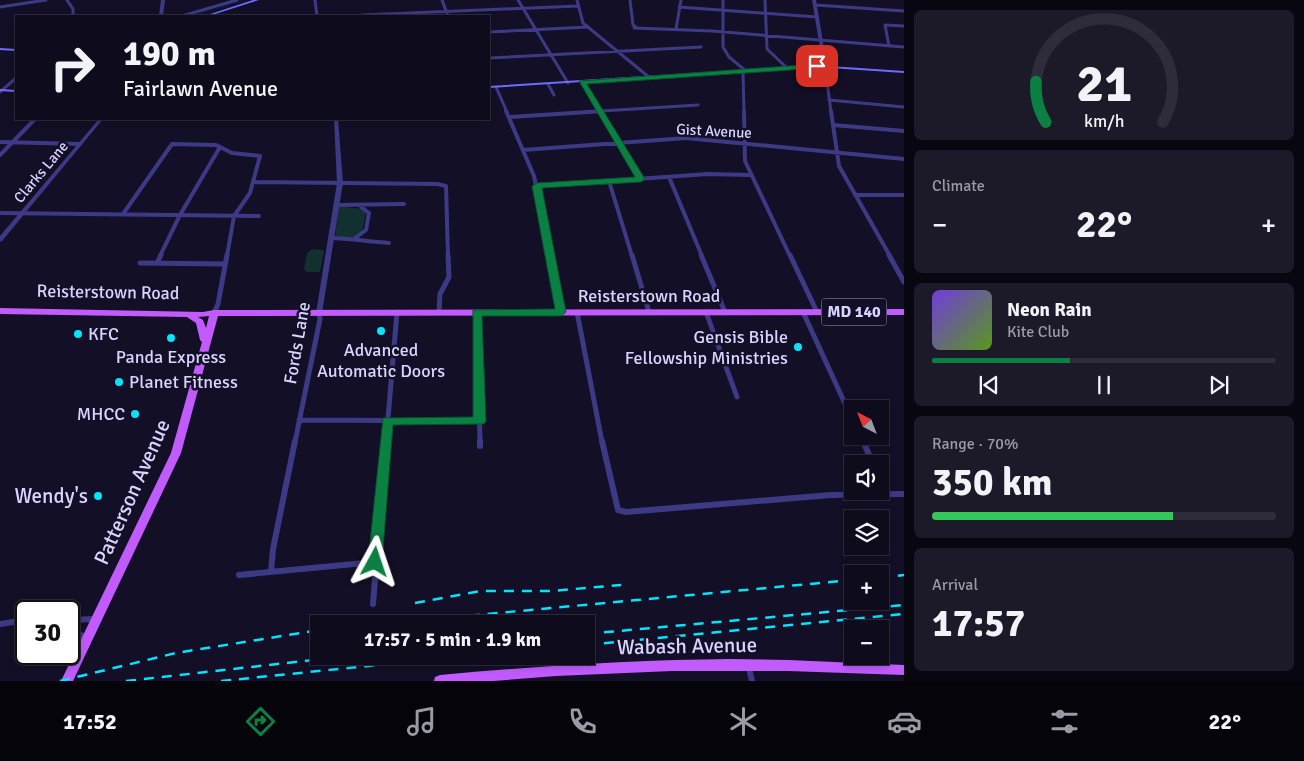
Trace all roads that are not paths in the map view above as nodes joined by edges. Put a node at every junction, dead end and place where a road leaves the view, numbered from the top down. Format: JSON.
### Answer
{"nodes":[{"id":1,"x":46,"y":0,"type":"edge"},
{"id":2,"x":67,"y":0,"type":"edge"},
{"id":3,"x":164,"y":0,"type":"edge"},
{"id":4,"x":236,"y":0,"type":"edge"},
{"id":5,"x":258,"y":0,"type":"edge"},
{"id":6,"x":315,"y":0,"type":"edge"},
{"id":7,"x":442,"y":0,"type":"edge"},
{"id":8,"x":518,"y":0,"type":"edge"},
{"id":9,"x":577,"y":0,"type":"edge"},
{"id":10,"x":630,"y":0,"type":"edge"},
{"id":11,"x":681,"y":0,"type":"edge"},
{"id":12,"x":723,"y":0,"type":"edge"},
{"id":13,"x":765,"y":0,"type":"edge"},
{"id":14,"x":814,"y":3,"type":"edge"},
{"id":15,"x":578,"y":6,"type":"junction"},
{"id":16,"x":0,"y":7,"type":"edge"},
{"id":17,"x":680,"y":7,"type":"junction"},
{"id":18,"x":523,"y":8,"type":"junction"},
{"id":19,"x":723,"y":10,"type":"junction"},
{"id":20,"x":446,"y":11,"type":"junction"},
{"id":21,"x":904,"y":11,"type":"edge"},
{"id":22,"x":766,"y":14,"type":"junction"},
{"id":23,"x":73,"y":15,"type":"edge"},
{"id":24,"x":160,"y":15,"type":"edge"},
{"id":25,"x":185,"y":15,"type":"edge"},
{"id":26,"x":209,"y":15,"type":"edge"},
{"id":27,"x":317,"y":15,"type":"edge"},
{"id":28,"x":362,"y":15,"type":"dead end"},
{"id":29,"x":448,"y":15,"type":"edge"},
{"id":30,"x":817,"y":17,"type":"junction"},
{"id":31,"x":904,"y":26,"type":"edge"},
{"id":32,"x":588,"y":27,"type":"junction"},
{"id":33,"x":676,"y":29,"type":"junction"},
{"id":34,"x":536,"y":30,"type":"junction"},
{"id":35,"x":490,"y":32,"type":"edge"},
{"id":36,"x":723,"y":32,"type":"junction"},
{"id":37,"x":766,"y":35,"type":"junction"},
{"id":38,"x":821,"y":40,"type":"junction"},
{"id":39,"x":890,"y":46,"type":"junction"},
{"id":40,"x":701,"y":47,"type":"dead end"},
{"id":41,"x":904,"y":47,"type":"edge"},
{"id":42,"x":0,"y":50,"type":"edge"},
{"id":43,"x":15,"y":50,"type":"edge"},
{"id":44,"x":617,"y":51,"type":"junction"},
{"id":45,"x":552,"y":54,"type":"junction"},
{"id":46,"x":490,"y":58,"type":"edge"},
{"id":47,"x":825,"y":66,"type":"junction"},
{"id":48,"x":787,"y":68,"type":"junction"},
{"id":49,"x":744,"y":71,"type":"junction"},
{"id":50,"x":904,"y":72,"type":"edge"},
{"id":51,"x":650,"y":78,"type":"junction"},
{"id":52,"x":15,"y":79,"type":"edge"},
{"id":53,"x":582,"y":82,"type":"junction"},
{"id":54,"x":568,"y":83,"type":"junction"},
{"id":55,"x":548,"y":84,"type":"junction"},
{"id":56,"x":490,"y":87,"type":"edge"},
{"id":57,"x":496,"y":87,"type":"junction"},
{"id":58,"x":1,"y":91,"type":"edge"},
{"id":59,"x":15,"y":91,"type":"edge"},
{"id":60,"x":554,"y":95,"type":"dead end"},
{"id":61,"x":829,"y":100,"type":"junction"},
{"id":62,"x":698,"y":105,"type":"dead end"},
{"id":63,"x":904,"y":107,"type":"edge"},
{"id":64,"x":601,"y":112,"type":"junction"},
{"id":65,"x":510,"y":117,"type":"junction"},
{"id":66,"x":34,"y":120,"type":"edge"},
{"id":67,"x":100,"y":120,"type":"edge"},
{"id":68,"x":336,"y":120,"type":"edge"},
{"id":69,"x":833,"y":125,"type":"junction"},
{"id":70,"x":904,"y":131,"type":"edge"},
{"id":71,"x":0,"y":142,"type":"edge"},
{"id":72,"x":12,"y":142,"type":"junction"},
{"id":73,"x":80,"y":144,"type":"junction"},
{"id":74,"x":620,"y":144,"type":"junction"},
{"id":75,"x":744,"y":144,"type":"junction"},
{"id":76,"x":220,"y":147,"type":"junction"},
{"id":77,"x":523,"y":150,"type":"junction"},
{"id":78,"x":836,"y":152,"type":"junction"},
{"id":79,"x":0,"y":155,"type":"edge"},
{"id":80,"x":904,"y":159,"type":"edge"},
{"id":81,"x":750,"y":175,"type":"junction"},
{"id":82,"x":669,"y":177,"type":"junction"},
{"id":83,"x":641,"y":179,"type":"junction"},
{"id":84,"x":609,"y":181,"type":"junction"},
{"id":85,"x":254,"y":182,"type":"junction"},
{"id":86,"x":340,"y":183,"type":"junction"},
{"id":87,"x":537,"y":186,"type":"junction"},
{"id":88,"x":855,"y":195,"type":"junction"},
{"id":89,"x":904,"y":195,"type":"edge"},
{"id":90,"x":404,"y":204,"type":"dead end"},
{"id":91,"x":336,"y":206,"type":"junction"},
{"id":92,"x":361,"y":207,"type":"junction"},
{"id":93,"x":0,"y":213,"type":"edge"},
{"id":94,"x":22,"y":213,"type":"junction"},
{"id":95,"x":123,"y":214,"type":"junction"},
{"id":96,"x":180,"y":215,"type":"junction"},
{"id":97,"x":234,"y":216,"type":"junction"},
{"id":98,"x":259,"y":216,"type":"dead end"},
{"id":99,"x":330,"y":238,"type":"junction"},
{"id":100,"x":355,"y":238,"type":"junction"},
{"id":101,"x":0,"y":240,"type":"edge"},
{"id":102,"x":389,"y":243,"type":"dead end"},
{"id":103,"x":140,"y":263,"type":"dead end"},
{"id":104,"x":156,"y":263,"type":"junction"},
{"id":105,"x":224,"y":264,"type":"junction"},
{"id":106,"x":904,"y":282,"type":"edge"},
{"id":107,"x":0,"y":306,"type":"edge"},
{"id":108,"x":66,"y":307,"type":"junction"},
{"id":109,"x":0,"y":311,"type":"edge"},
{"id":110,"x":31,"y":312,"type":"junction"},
{"id":111,"x":319,"y":312,"type":"junction"},
{"id":112,"x":397,"y":312,"type":"junction"},
{"id":113,"x":439,"y":312,"type":"junction"},
{"id":114,"x":477,"y":312,"type":"junction"},
{"id":115,"x":561,"y":312,"type":"junction"},
{"id":116,"x":577,"y":312,"type":"junction"},
{"id":117,"x":650,"y":312,"type":"junction"},
{"id":118,"x":706,"y":312,"type":"junction"},
{"id":119,"x":725,"y":312,"type":"junction"},
{"id":120,"x":804,"y":312,"type":"junction"},
{"id":121,"x":817,"y":312,"type":"junction"},
{"id":122,"x":904,"y":312,"type":"edge"},
{"id":123,"x":214,"y":313,"type":"junction"},
{"id":124,"x":140,"y":314,"type":"junction"},
{"id":125,"x":205,"y":343,"type":"junction"},
{"id":126,"x":737,"y":397,"type":"dead end"},
{"id":127,"x":844,"y":401,"type":"edge"},
{"id":128,"x":299,"y":420,"type":"junction"},
{"id":129,"x":387,"y":421,"type":"junction"},
{"id":130,"x":480,"y":421,"type":"junction"},
{"id":131,"x":480,"y":446,"type":"dead end"},
{"id":132,"x":889,"y":494,"type":"edge"},
{"id":133,"x":904,"y":494,"type":"edge"},
{"id":134,"x":844,"y":495,"type":"edge"},
{"id":135,"x":375,"y":562,"type":"junction"},
{"id":136,"x":271,"y":572,"type":"junction"},
{"id":137,"x":239,"y":574,"type":"dead end"},
{"id":138,"x":373,"y":604,"type":"dead end"},
{"id":139,"x":96,"y":619,"type":"junction"},
{"id":140,"x":80,"y":620,"type":"edge"},
{"id":141,"x":15,"y":622,"type":"edge"},
{"id":142,"x":0,"y":624,"type":"edge"},
{"id":143,"x":80,"y":635,"type":"edge"},
{"id":144,"x":88,"y":638,"type":"junction"},
{"id":145,"x":748,"y":664,"type":"junction"},
{"id":146,"x":904,"y":670,"type":"edge"},
{"id":147,"x":67,"y":681,"type":"edge"},
{"id":148,"x":440,"y":681,"type":"edge"},
{"id":149,"x":752,"y":681,"type":"edge"}],
"edges":[{"from":1,"to":16,"type":"street"},
{"from":2,"to":23,"type":"street"},
{"from":3,"to":24,"type":"street"},
{"from":4,"to":25,"type":"street"},
{"from":5,"to":26,"type":"main road"},
{"from":6,"to":27,"type":"street"},
{"from":7,"to":20,"type":"street"},
{"from":8,"to":18,"type":"street"},
{"from":9,"to":15,"type":"street"},
{"from":10,"to":33,"type":"street"},
{"from":11,"to":17,"type":"street"},
{"from":12,"to":19,"type":"street"},
{"from":13,"to":22,"type":"street"},
{"from":14,"to":21,"type":"street"},
{"from":14,"to":30,"type":"street"},
{"from":15,"to":18,"type":"street"},
{"from":15,"to":32,"type":"street"},
{"from":17,"to":19,"type":"street"},
{"from":17,"to":33,"type":"street"},
{"from":18,"to":20,"type":"street"},
{"from":18,"to":34,"type":"street"},
{"from":19,"to":22,"type":"street"},
{"from":19,"to":36,"type":"street"},
{"from":20,"to":28,"type":"street"},
{"from":20,"to":29,"type":"street"},
{"from":22,"to":30,"type":"street"},
{"from":22,"to":37,"type":"street"},
{"from":30,"to":38,"type":"street"},
{"from":31,"to":39,"type":"street"},
{"from":32,"to":34,"type":"street"},
{"from":32,"to":44,"type":"street"},
{"from":33,"to":36,"type":"street"},
{"from":34,"to":35,"type":"street"},
{"from":34,"to":45,"type":"street"},
{"from":36,"to":37,"type":"street"},
{"from":36,"to":49,"type":"street"},
{"from":37,"to":38,"type":"street"},
{"from":37,"to":48,"type":"street"},
{"from":38,"to":39,"type":"street"},
{"from":38,"to":47,"type":"street"},
{"from":39,"to":41,"type":"street"},
{"from":40,"to":44,"type":"street"},
{"from":42,"to":43,"type":"main road"},
{"from":44,"to":45,"type":"street"},
{"from":44,"to":51,"type":"street"},
{"from":45,"to":46,"type":"street"},
{"from":45,"to":54,"type":"street"},
{"from":47,"to":48,"type":"main road"},
{"from":47,"to":50,"type":"main road"},
{"from":47,"to":61,"type":"street"},
{"from":48,"to":49,"type":"main road"},
{"from":49,"to":51,"type":"main road"},
{"from":49,"to":75,"type":"street"},
{"from":51,"to":53,"type":"main road"},
{"from":52,"to":58,"type":"street"},
{"from":53,"to":54,"type":"main road"},
{"from":53,"to":64,"type":"street"},
{"from":54,"to":55,"type":"main road"},
{"from":55,"to":57,"type":"main road"},
{"from":55,"to":60,"type":"street"},
{"from":56,"to":57,"type":"main road"},
{"from":57,"to":65,"type":"street"},
{"from":58,"to":59,"type":"main road"},
{"from":61,"to":63,"type":"street"},
{"from":61,"to":69,"type":"street"},
{"from":62,"to":64,"type":"street"},
{"from":64,"to":65,"type":"street"},
{"from":64,"to":74,"type":"street"},
{"from":65,"to":77,"type":"street"},
{"from":66,"to":72,"type":"street"},
{"from":67,"to":73,"type":"street","name":"Clarks Lane"},
{"from":68,"to":86,"type":"street","name":"Fords Lane"},
{"from":69,"to":70,"type":"street"},
{"from":69,"to":78,"type":"street"},
{"from":71,"to":72,"type":"street"},
{"from":72,"to":73,"type":"street"},
{"from":72,"to":79,"type":"street"},
{"from":73,"to":94,"type":"street","name":"Clarks Lane"},
{"from":74,"to":75,"type":"street","name":"Gist Avenue"},
{"from":74,"to":77,"type":"street","name":"Gist Avenue"},
{"from":74,"to":83,"type":"street"},
{"from":75,"to":78,"type":"street","name":"Gist Avenue"},
{"from":75,"to":81,"type":"street"},
{"from":76,"to":85,"type":"street"},
{"from":76,"to":95,"type":"street"},
{"from":76,"to":96,"type":"street"},
{"from":77,"to":87,"type":"street"},
{"from":78,"to":80,"type":"street","name":"Gist Avenue"},
{"from":78,"to":88,"type":"street"},
{"from":81,"to":82,"type":"street"},
{"from":81,"to":121,"type":"street"},
{"from":82,"to":83,"type":"street"},
{"from":82,"to":119,"type":"street"},
{"from":83,"to":84,"type":"street"},
{"from":84,"to":87,"type":"street"},
{"from":84,"to":117,"type":"street"},
{"from":85,"to":86,"type":"street"},
{"from":85,"to":97,"type":"street"},
{"from":86,"to":91,"type":"street","name":"Fords Lane"},
{"from":86,"to":113,"type":"street"},
{"from":87,"to":115,"type":"street"},
{"from":88,"to":89,"type":"street"},
{"from":88,"to":106,"type":"street"},
{"from":90,"to":92,"type":"street"},
{"from":91,"to":92,"type":"street"},
{"from":91,"to":99,"type":"street","name":"Fords Lane"},
{"from":92,"to":100,"type":"street"},
{"from":93,"to":94,"type":"street"},
{"from":94,"to":95,"type":"street"},
{"from":94,"to":101,"type":"street","name":"Clarks Lane"},
{"from":95,"to":96,"type":"street"},
{"from":96,"to":97,"type":"street"},
{"from":96,"to":104,"type":"street"},
{"from":97,"to":98,"type":"street"},
{"from":97,"to":105,"type":"street"},
{"from":99,"to":100,"type":"street"},
{"from":99,"to":111,"type":"street","name":"Fords Lane"},
{"from":100,"to":102,"type":"street"},
{"from":103,"to":104,"type":"street"},
{"from":104,"to":105,"type":"street"},
{"from":105,"to":123,"type":"street"},
{"from":107,"to":108,"type":"main road","name":"Reisterstown Road","number":"MD 140"},
{"from":108,"to":110,"type":"main road"},
{"from":108,"to":123,"type":"main road","name":"Reisterstown Road","number":"MD 140"},
{"from":109,"to":110,"type":"main road","name":"Reisterstown Road","number":"MD 140"},
{"from":110,"to":124,"type":"main road","name":"Reisterstown Road","number":"MD 140"},
{"from":111,"to":112,"type":"main road","name":"Reisterstown Road","number":"MD 140"},
{"from":111,"to":123,"type":"main road","name":"Reisterstown Road","number":"MD 140"},
{"from":111,"to":128,"type":"street","name":"Fords Lane"},
{"from":112,"to":113,"type":"main road","name":"Reisterstown Road","number":"MD 140"},
{"from":112,"to":129,"type":"street"},
{"from":113,"to":114,"type":"main road","name":"Reisterstown Road","number":"MD 140"},
{"from":114,"to":115,"type":"main road","name":"Reisterstown Road","number":"MD 140"},
{"from":114,"to":130,"type":"street"},
{"from":115,"to":116,"type":"main road","name":"Reisterstown Road","number":"MD 140"},
{"from":116,"to":117,"type":"main road","name":"Reisterstown Road","number":"MD 140"},
{"from":116,"to":134,"type":"street"},
{"from":117,"to":118,"type":"main road","name":"Reisterstown Road","number":"MD 140"},
{"from":118,"to":119,"type":"main road","name":"Reisterstown Road","number":"MD 140"},
{"from":118,"to":126,"type":"street"},
{"from":119,"to":120,"type":"main road","name":"Reisterstown Road","number":"MD 140"},
{"from":120,"to":121,"type":"main road","name":"Reisterstown Road","number":"MD 140"},
{"from":120,"to":127,"type":"street"},
{"from":121,"to":122,"type":"main road","name":"Reisterstown Road","number":"MD 140"},
{"from":123,"to":124,"type":"main road","name":"Reisterstown Road","number":"MD 140"},
{"from":123,"to":125,"type":"main road","name":"Patterson Avenue"},
{"from":124,"to":125,"type":"main road"},
{"from":125,"to":139,"type":"main road","name":"Patterson Avenue"},
{"from":128,"to":129,"type":"street"},
{"from":128,"to":136,"type":"street","name":"Fords Lane"},
{"from":129,"to":130,"type":"street"},
{"from":129,"to":135,"type":"street"},
{"from":130,"to":131,"type":"street"},
{"from":132,"to":133,"type":"street"},
{"from":135,"to":136,"type":"street"},
{"from":135,"to":138,"type":"street"},
{"from":136,"to":137,"type":"street"},
{"from":139,"to":140,"type":"street"},
{"from":139,"to":144,"type":"main road","name":"Patterson Avenue"},
{"from":141,"to":142,"type":"street"},
{"from":143,"to":144,"type":"street"},
{"from":144,"to":147,"type":"main road","name":"Patterson Avenue"},
{"from":145,"to":146,"type":"main road","name":"Wabash Avenue"},
{"from":145,"to":148,"type":"main road","name":"Wabash Avenue"},
{"from":145,"to":149,"type":"street"}]}
